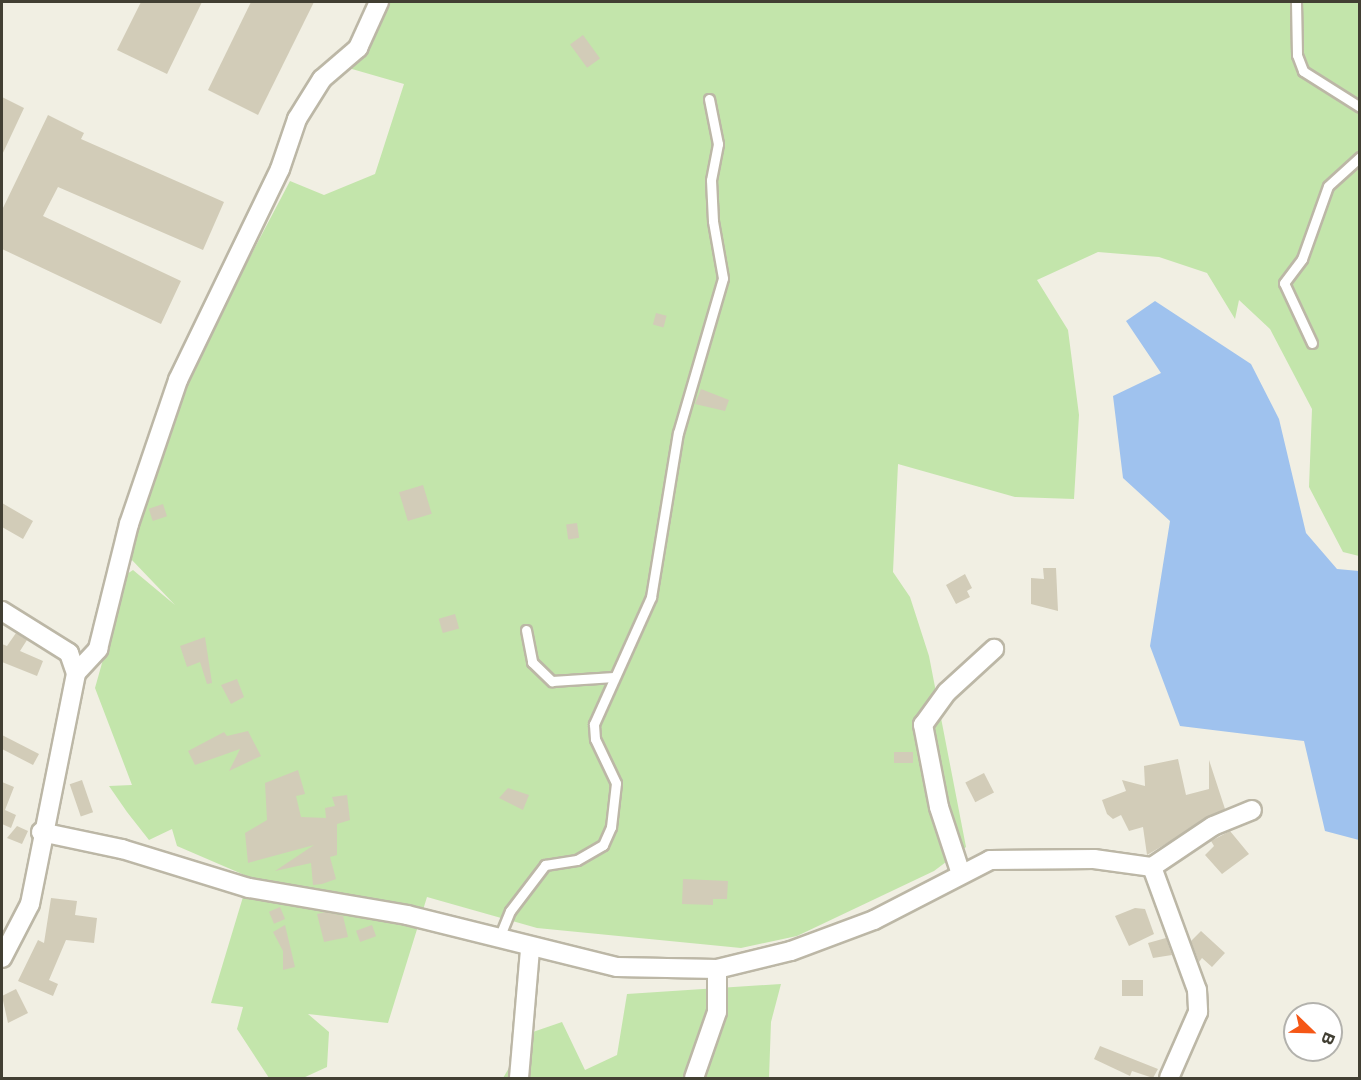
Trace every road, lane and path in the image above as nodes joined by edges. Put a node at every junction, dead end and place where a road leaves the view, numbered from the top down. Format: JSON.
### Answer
{"nodes":[{"id":1,"x":379,"y":2,"type":"edge"},
{"id":2,"x":1296,"y":2,"type":"edge"},
{"id":3,"x":709,"y":99,"type":"dead end"},
{"id":4,"x":1359,"y":107,"type":"edge"},
{"id":5,"x":1359,"y":158,"type":"edge"},
{"id":6,"x":1312,"y":343,"type":"dead end"},
{"id":7,"x":2,"y":611,"type":"edge"},
{"id":8,"x":525,"y":630,"type":"dead end"},
{"id":9,"x":994,"y":649,"type":"dead end"},
{"id":10,"x":76,"y":673,"type":"junction"},
{"id":11,"x":614,"y":676,"type":"junction"},
{"id":12,"x":1252,"y":810,"type":"dead end"},
{"id":13,"x":41,"y":832,"type":"junction"},
{"id":14,"x":1152,"y":867,"type":"junction"},
{"id":15,"x":960,"y":871,"type":"junction"},
{"id":16,"x":8,"y":933,"type":"edge"},
{"id":17,"x":499,"y":938,"type":"junction"},
{"id":18,"x":530,"y":949,"type":"junction"},
{"id":19,"x":2,"y":958,"type":"edge"},
{"id":20,"x":717,"y":969,"type":"junction"},
{"id":21,"x":519,"y":1078,"type":"edge"},
{"id":22,"x":694,"y":1078,"type":"edge"},
{"id":23,"x":1169,"y":1078,"type":"edge"}],
"edges":[{"from":1,"to":10,"type":"street"},
{"from":2,"to":4,"type":"lane"},
{"from":3,"to":11,"type":"lane"},
{"from":5,"to":6,"type":"lane"},
{"from":7,"to":10,"type":"street"},
{"from":8,"to":11,"type":"lane"},
{"from":9,"to":15,"type":"street"},
{"from":10,"to":13,"type":"street"},
{"from":11,"to":17,"type":"lane"},
{"from":12,"to":14,"type":"street"},
{"from":13,"to":16,"type":"street"},
{"from":13,"to":17,"type":"street"},
{"from":14,"to":15,"type":"street"},
{"from":14,"to":23,"type":"street"},
{"from":15,"to":20,"type":"street"},
{"from":16,"to":19,"type":"street"},
{"from":17,"to":18,"type":"street"},
{"from":18,"to":20,"type":"street"},
{"from":18,"to":21,"type":"street"},
{"from":20,"to":22,"type":"street"}]}
